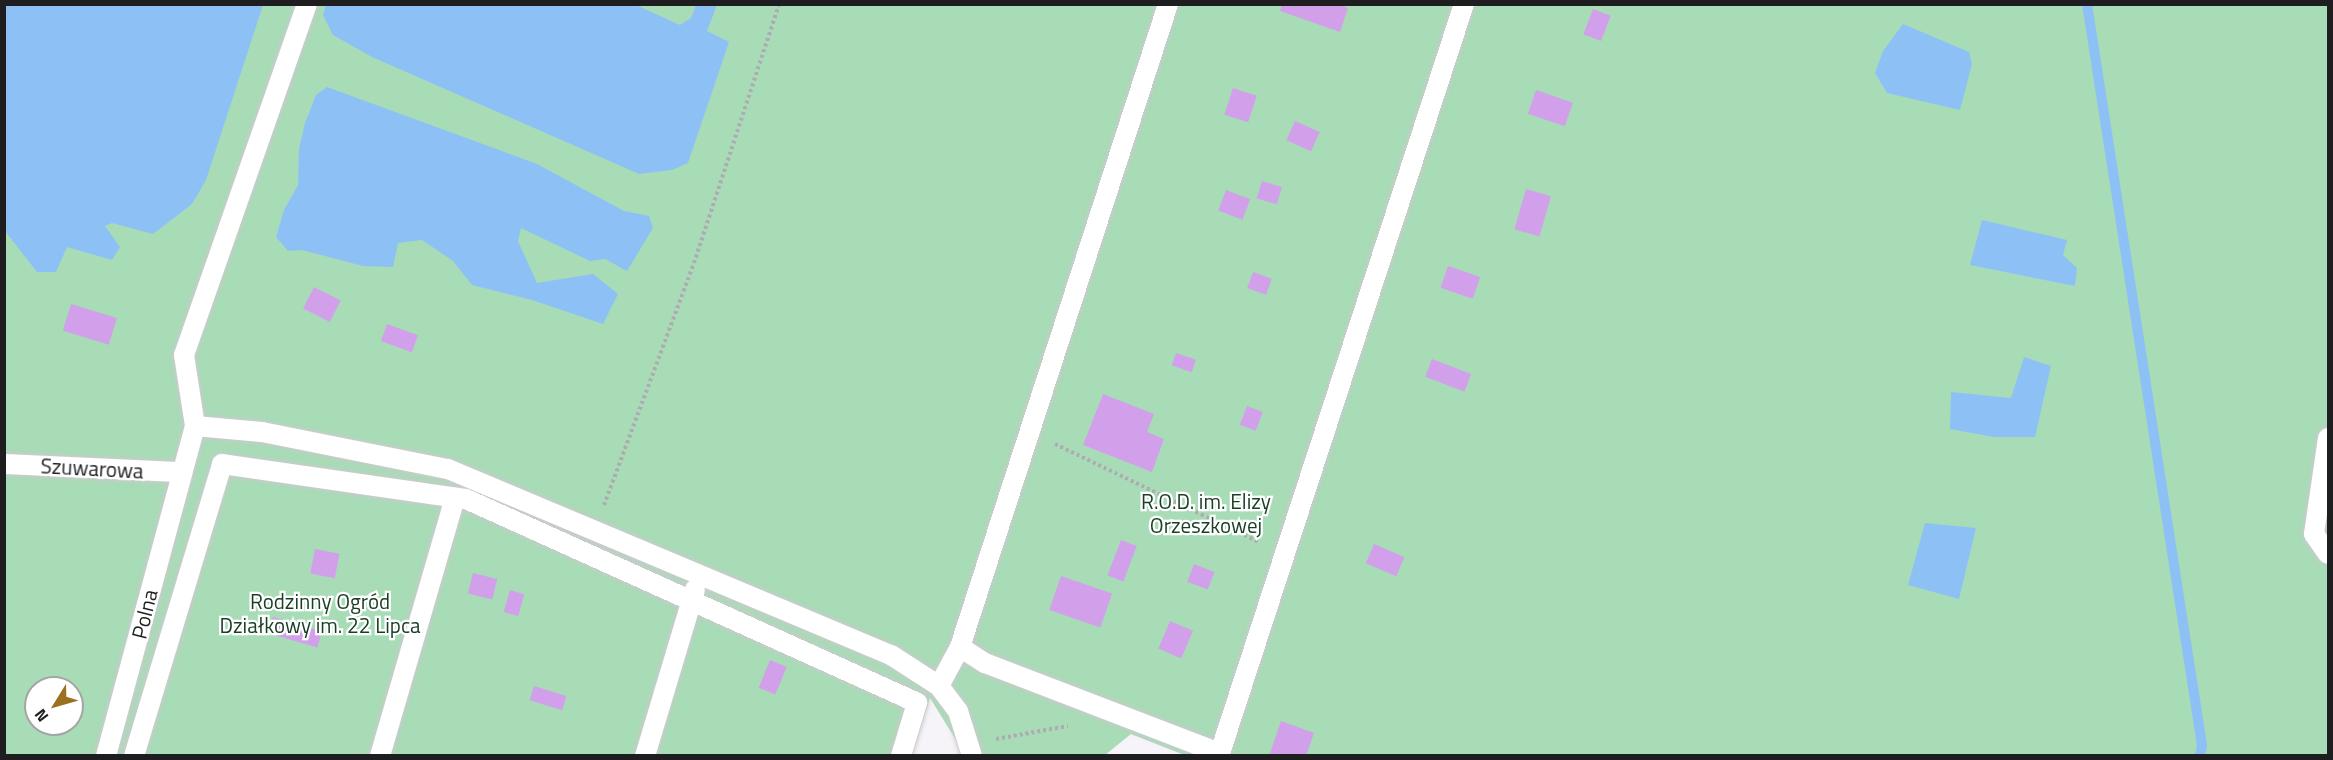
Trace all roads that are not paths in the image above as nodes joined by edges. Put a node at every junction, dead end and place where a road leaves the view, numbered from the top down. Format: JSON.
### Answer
{"nodes":[{"id":1,"x":307,"y":4,"type":"edge"},
{"id":2,"x":1168,"y":4,"type":"edge"},
{"id":3,"x":1464,"y":4,"type":"edge"},
{"id":4,"x":195,"y":426,"type":"junction"},
{"id":5,"x":2328,"y":438,"type":"edge"},
{"id":6,"x":4,"y":464,"type":"edge"},
{"id":7,"x":179,"y":472,"type":"junction"},
{"id":8,"x":455,"y":498,"type":"junction"},
{"id":9,"x":2328,"y":554,"type":"edge"},
{"id":10,"x":699,"y":574,"type":"junction"},
{"id":11,"x":691,"y":601,"type":"junction"},
{"id":12,"x":960,"y":647,"type":"junction"},
{"id":13,"x":939,"y":686,"type":"junction"},
{"id":14,"x":971,"y":750,"type":"edge"},
{"id":15,"x":106,"y":756,"type":"edge"},
{"id":16,"x":134,"y":756,"type":"edge"},
{"id":17,"x":380,"y":756,"type":"edge"},
{"id":18,"x":645,"y":756,"type":"edge"},
{"id":19,"x":901,"y":756,"type":"edge"}],
"edges":[{"from":1,"to":4,"type":"lane"},
{"from":2,"to":12,"type":"lane"},
{"from":3,"to":12,"type":"lane"},
{"from":4,"to":7,"type":"lane","name":"Polna"},
{"from":4,"to":10,"type":"lane"},
{"from":5,"to":9,"type":"lane"},
{"from":6,"to":7,"type":"lane","name":"Szuwarowa"},
{"from":7,"to":15,"type":"lane","name":"Polna"},
{"from":8,"to":11,"type":"lane"},
{"from":8,"to":16,"type":"lane"},
{"from":8,"to":17,"type":"lane"},
{"from":10,"to":11,"type":"lane"},
{"from":10,"to":13,"type":"lane"},
{"from":11,"to":18,"type":"lane"},
{"from":11,"to":19,"type":"lane"},
{"from":12,"to":13,"type":"lane"},
{"from":13,"to":14,"type":"lane"}]}
